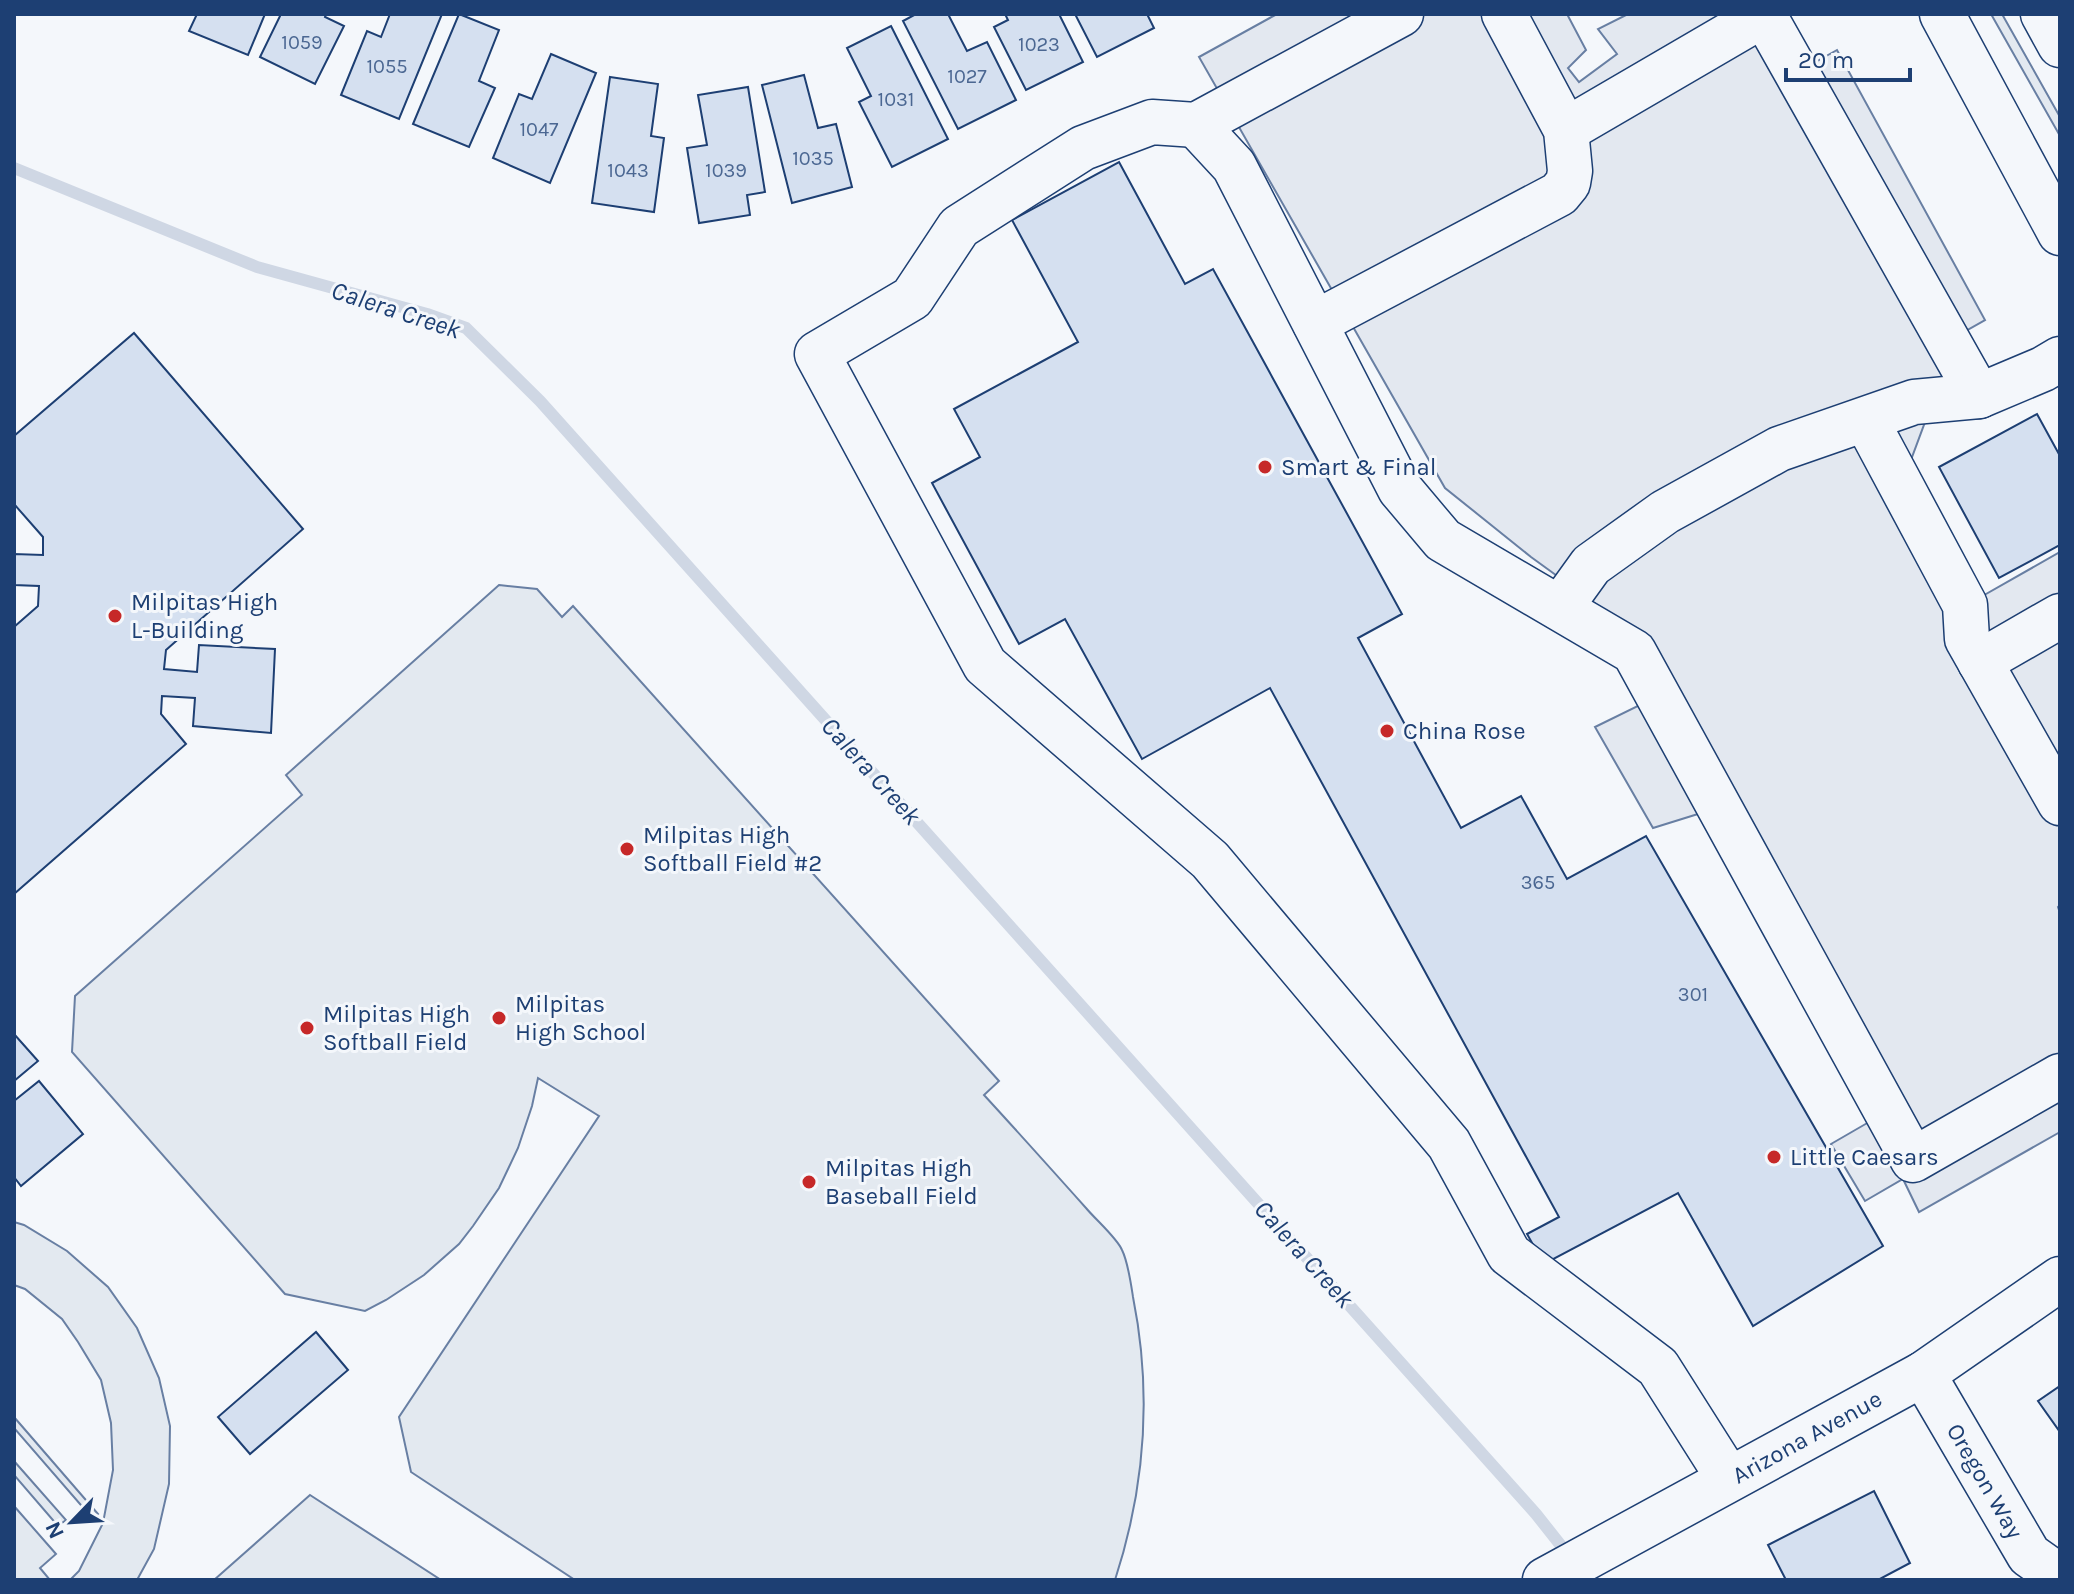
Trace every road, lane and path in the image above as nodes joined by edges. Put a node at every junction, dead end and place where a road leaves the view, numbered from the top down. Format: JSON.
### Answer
{"nodes":[{"id":1,"x":1401,"y":14,"type":"edge"},
{"id":2,"x":1504,"y":14,"type":"edge"},
{"id":3,"x":1764,"y":14,"type":"edge"},
{"id":4,"x":1942,"y":14,"type":"edge"},
{"id":5,"x":2043,"y":14,"type":"edge"},
{"id":6,"x":2060,"y":45,"type":"edge"},
{"id":7,"x":1196,"y":125,"type":"junction"},
{"id":8,"x":1566,"y":130,"type":"junction"},
{"id":9,"x":2060,"y":233,"type":"edge"},
{"id":10,"x":1315,"y":323,"type":"junction"},
{"id":11,"x":2060,"y":359,"type":"edge"},
{"id":12,"x":1979,"y":396,"type":"junction"},
{"id":13,"x":1866,"y":420,"type":"junction"},
{"id":14,"x":1560,"y":608,"type":"junction"},
{"id":15,"x":2060,"y":616,"type":"edge"},
{"id":16,"x":1980,"y":662,"type":"junction"},
{"id":17,"x":2060,"y":803,"type":"edge"},
{"id":18,"x":2060,"y":1076,"type":"edge"},
{"id":19,"x":2060,"y":1279,"type":"edge"},
{"id":20,"x":1923,"y":1374,"type":"junction"},
{"id":21,"x":1729,"y":1479,"type":"junction"},
{"id":22,"x":2060,"y":1577,"type":"edge"},
{"id":23,"x":1545,"y":1580,"type":"edge"}],
"edges":[{"from":1,"to":7,"type":"street"},
{"from":2,"to":8,"type":"street"},
{"from":3,"to":8,"type":"street"},
{"from":3,"to":12,"type":"street"},
{"from":4,"to":9,"type":"street"},
{"from":5,"to":6,"type":"street"},
{"from":7,"to":10,"type":"street"},
{"from":7,"to":21,"type":"street"},
{"from":8,"to":10,"type":"street"},
{"from":10,"to":14,"type":"street"},
{"from":11,"to":12,"type":"street"},
{"from":12,"to":13,"type":"street"},
{"from":13,"to":14,"type":"street"},
{"from":13,"to":16,"type":"street"},
{"from":14,"to":18,"type":"street"},
{"from":15,"to":16,"type":"street"},
{"from":16,"to":17,"type":"street"},
{"from":19,"to":20,"type":"street","name":"Arizona Avenue"},
{"from":20,"to":21,"type":"street","name":"Arizona Avenue"},
{"from":20,"to":22,"type":"street","name":"Oregon Way"},
{"from":21,"to":23,"type":"street","name":"Arizona Avenue"}]}
